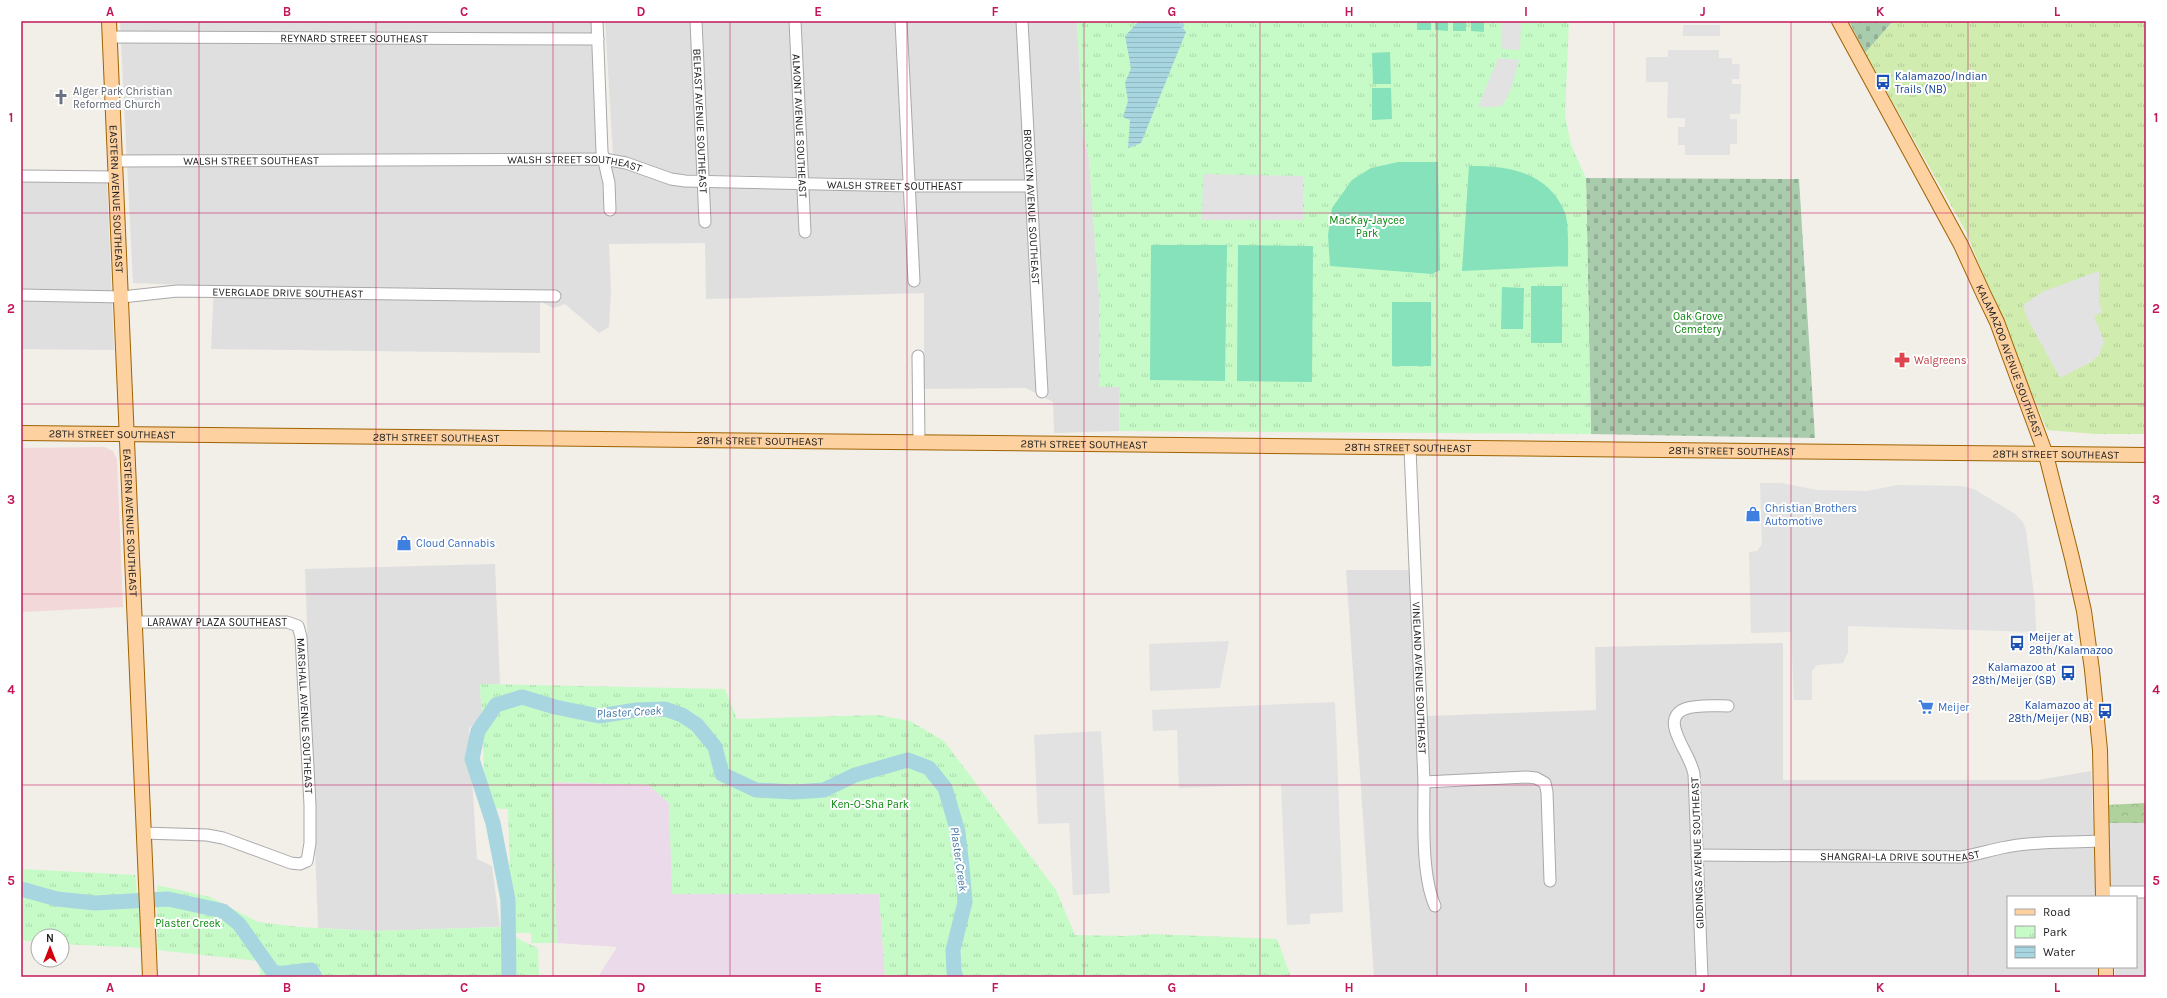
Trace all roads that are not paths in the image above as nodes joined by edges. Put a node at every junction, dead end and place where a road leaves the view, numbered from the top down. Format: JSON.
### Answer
{"nodes":[{"id":1,"x":109,"y":21,"type":"edge"},
{"id":2,"x":597,"y":21,"type":"edge"},
{"id":3,"x":696,"y":21,"type":"edge"},
{"id":4,"x":795,"y":21,"type":"edge"},
{"id":5,"x":901,"y":21,"type":"edge"},
{"id":6,"x":1022,"y":21,"type":"edge"},
{"id":7,"x":1839,"y":21,"type":"edge"},
{"id":8,"x":110,"y":37,"type":"junction"},
{"id":9,"x":598,"y":38,"type":"junction"},
{"id":10,"x":604,"y":159,"type":"junction"},
{"id":11,"x":116,"y":161,"type":"junction"},
{"id":12,"x":21,"y":176,"type":"edge"},
{"id":13,"x":116,"y":177,"type":"junction"},
{"id":14,"x":704,"y":182,"type":"junction"},
{"id":15,"x":803,"y":183,"type":"junction"},
{"id":16,"x":909,"y":186,"type":"junction"},
{"id":17,"x":1030,"y":186,"type":"junction"},
{"id":18,"x":610,"y":210,"type":"dead end"},
{"id":19,"x":705,"y":222,"type":"dead end"},
{"id":20,"x":805,"y":232,"type":"dead end"},
{"id":21,"x":914,"y":282,"type":"dead end"},
{"id":22,"x":21,"y":295,"type":"edge"},
{"id":23,"x":555,"y":296,"type":"dead end"},
{"id":24,"x":122,"y":297,"type":"junction"},
{"id":25,"x":918,"y":356,"type":"dead end"},
{"id":26,"x":1042,"y":392,"type":"dead end"},
{"id":27,"x":21,"y":432,"type":"edge"},
{"id":28,"x":128,"y":433,"type":"junction"},
{"id":29,"x":919,"y":442,"type":"junction"},
{"id":30,"x":1410,"y":448,"type":"junction"},
{"id":31,"x":2046,"y":455,"type":"junction"},
{"id":32,"x":2146,"y":455,"type":"edge"},
{"id":33,"x":135,"y":622,"type":"junction"},
{"id":34,"x":298,"y":626,"type":"joint"},
{"id":35,"x":1728,"y":706,"type":"dead end"},
{"id":36,"x":1424,"y":782,"type":"junction"},
{"id":37,"x":144,"y":833,"type":"junction"},
{"id":38,"x":2100,"y":842,"type":"junction"},
{"id":39,"x":1697,"y":855,"type":"junction"},
{"id":40,"x":1550,"y":881,"type":"dead end"},
{"id":41,"x":2146,"y":892,"type":"edge"},
{"id":42,"x":2103,"y":894,"type":"edge"},
{"id":43,"x":1435,"y":906,"type":"dead end"},
{"id":44,"x":150,"y":977,"type":"edge"},
{"id":45,"x":1702,"y":977,"type":"edge"}],
"edges":[{"from":1,"to":8,"type":"main road","name":"EASTERN AVENUE SOUTHEAST"},
{"from":2,"to":9,"type":"street"},
{"from":3,"to":14,"type":"street","name":"BELFAST AVENUE SOUTHEAST"},
{"from":4,"to":15,"type":"street","name":"ALMONT AVENUE SOUTHEAST"},
{"from":5,"to":16,"type":"street"},
{"from":6,"to":17,"type":"street","name":"BROOKLYN AVENUE SOUTHEAST"},
{"from":7,"to":31,"type":"main road","name":"KALAMAZOO AVENUE SOUTHEAST"},
{"from":8,"to":9,"type":"street","name":"REYNARD STREET SOUTHEAST"},
{"from":8,"to":11,"type":"main road","name":"EASTERN AVENUE SOUTHEAST"},
{"from":9,"to":10,"type":"street"},
{"from":10,"to":11,"type":"street","name":"WALSH STREET SOUTHEAST"},
{"from":10,"to":14,"type":"street","name":"WALSH STREET SOUTHEAST"},
{"from":10,"to":18,"type":"street"},
{"from":11,"to":13,"type":"main road","name":"EASTERN AVENUE SOUTHEAST"},
{"from":12,"to":13,"type":"street"},
{"from":13,"to":24,"type":"main road","name":"EASTERN AVENUE SOUTHEAST"},
{"from":14,"to":15,"type":"street","name":"WALSH STREET SOUTHEAST"},
{"from":14,"to":19,"type":"street","name":"BELFAST AVENUE SOUTHEAST"},
{"from":15,"to":16,"type":"street","name":"WALSH STREET SOUTHEAST"},
{"from":15,"to":20,"type":"street","name":"ALMONT AVENUE SOUTHEAST"},
{"from":16,"to":17,"type":"street","name":"WALSH STREET SOUTHEAST"},
{"from":16,"to":21,"type":"street"},
{"from":17,"to":26,"type":"street","name":"BROOKLYN AVENUE SOUTHEAST"},
{"from":22,"to":24,"type":"street","name":"EVERGLADE DRIVE SOUTHEAST"},
{"from":23,"to":24,"type":"street","name":"EVERGLADE DRIVE SOUTHEAST"},
{"from":24,"to":28,"type":"main road","name":"EASTERN AVENUE SOUTHEAST"},
{"from":25,"to":29,"type":"street"},
{"from":27,"to":28,"type":"main road","name":"28TH STREET SOUTHEAST"},
{"from":28,"to":29,"type":"main road","name":"28TH STREET SOUTHEAST"},
{"from":28,"to":33,"type":"main road","name":"EASTERN AVENUE SOUTHEAST"},
{"from":29,"to":30,"type":"main road","name":"28TH STREET SOUTHEAST"},
{"from":30,"to":31,"type":"main road","name":"28TH STREET SOUTHEAST"},
{"from":30,"to":36,"type":"street","name":"VINELAND AVENUE SOUTHEAST"},
{"from":31,"to":32,"type":"main road","name":"28TH STREET SOUTHEAST"},
{"from":31,"to":38,"type":"main road","name":"KALAMAZOO AVENUE SOUTHEAST"},
{"from":33,"to":34,"type":"street","name":"LARAWAY PLAZA SOUTHEAST"},
{"from":33,"to":37,"type":"main road","name":"EASTERN AVENUE SOUTHEAST"},
{"from":34,"to":37,"type":"street","name":"MARSHALL AVENUE SOUTHEAST"},
{"from":35,"to":39,"type":"street","name":"GIDDINGS AVENUE SOUTHEAST"},
{"from":36,"to":40,"type":"street"},
{"from":36,"to":43,"type":"street","name":"VINELAND AVENUE SOUTHEAST"},
{"from":37,"to":44,"type":"main road","name":"EASTERN AVENUE SOUTHEAST"},
{"from":38,"to":39,"type":"street","name":"SHANGRAI-LA DRIVE SOUTHEAST"},
{"from":38,"to":42,"type":"main road","name":"KALAMAZOO AVENUE SOUTHEAST"},
{"from":39,"to":45,"type":"street","name":"GIDDINGS AVENUE SOUTHEAST"},
{"from":41,"to":42,"type":"street"}]}
